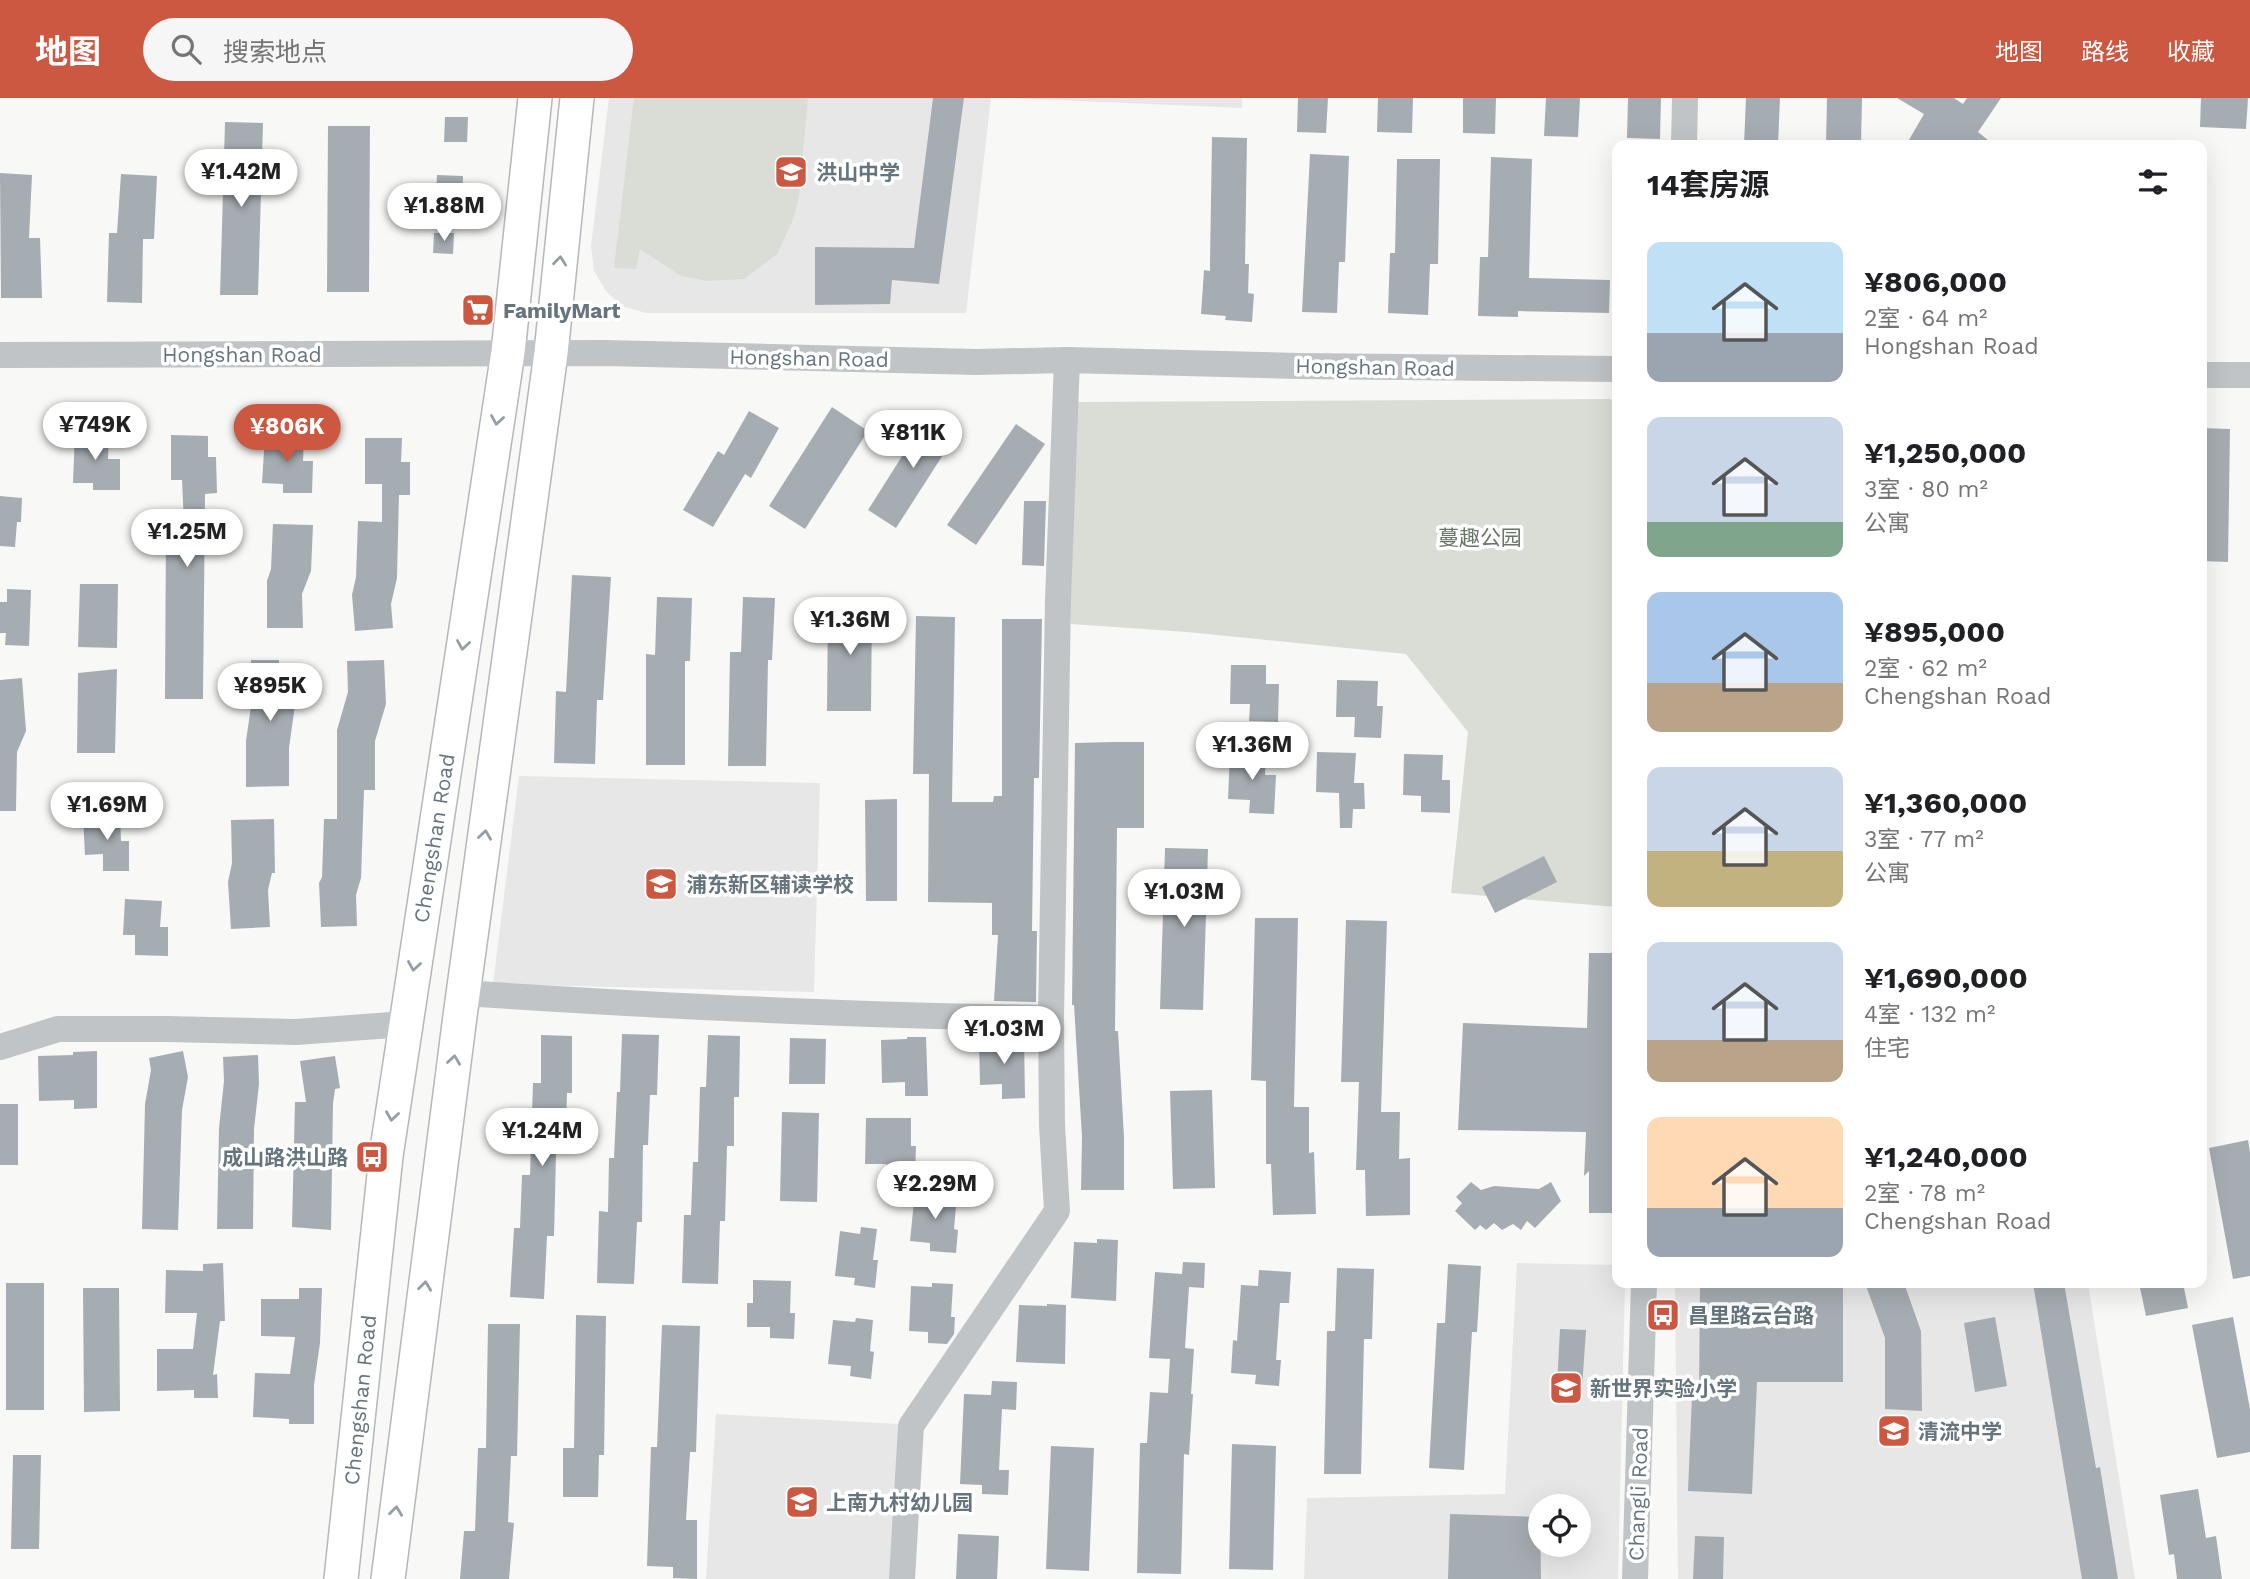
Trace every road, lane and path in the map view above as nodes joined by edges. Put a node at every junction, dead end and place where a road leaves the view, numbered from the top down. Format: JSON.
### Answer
{"nodes":[{"id":1,"x":535,"y":98,"type":"edge"},
{"id":2,"x":577,"y":98,"type":"edge"},
{"id":3,"x":1685,"y":98,"type":"edge"},
{"id":4,"x":1684,"y":140,"type":"edge"},
{"id":5,"x":508,"y":352,"type":"junction"},
{"id":6,"x":551,"y":353,"type":"junction"},
{"id":7,"x":0,"y":355,"type":"edge"},
{"id":8,"x":1067,"y":360,"type":"junction"},
{"id":9,"x":1612,"y":369,"type":"edge"},
{"id":10,"x":2207,"y":375,"type":"edge"},
{"id":11,"x":2250,"y":375,"type":"edge"},
{"id":12,"x":464,"y":993,"type":"junction"},
{"id":13,"x":1051,"y":1017,"type":"junction"},
{"id":14,"x":405,"y":1024,"type":"junction"},
{"id":15,"x":0,"y":1047,"type":"edge"},
{"id":16,"x":1644,"y":1288,"type":"edge"},
{"id":17,"x":341,"y":1579,"type":"edge"},
{"id":18,"x":388,"y":1579,"type":"edge"},
{"id":19,"x":902,"y":1579,"type":"edge"},
{"id":20,"x":1635,"y":1579,"type":"edge"}],
"edges":[{"from":1,"to":5,"type":"main road","name":"Chengshan Road"},
{"from":6,"to":2,"type":"main road","one_way":true},
{"from":3,"to":4,"type":"street"},
{"from":5,"to":6,"type":"street","name":"Hongshan Road"},
{"from":5,"to":7,"type":"street","name":"Hongshan Road"},
{"from":5,"to":14,"type":"main road","name":"Chengshan Road","one_way":true},
{"from":6,"to":8,"type":"street","name":"Hongshan Road"},
{"from":12,"to":6,"type":"main road","one_way":true},
{"from":8,"to":9,"type":"street","name":"Hongshan Road"},
{"from":8,"to":13,"type":"street"},
{"from":10,"to":11,"type":"street"},
{"from":12,"to":13,"type":"street"},
{"from":18,"to":12,"type":"main road","one_way":true},
{"from":13,"to":19,"type":"street"},
{"from":14,"to":15,"type":"street"},
{"from":14,"to":17,"type":"main road","name":"Chengshan Road","one_way":true},
{"from":16,"to":20,"type":"street","name":"Changli Road"}]}
